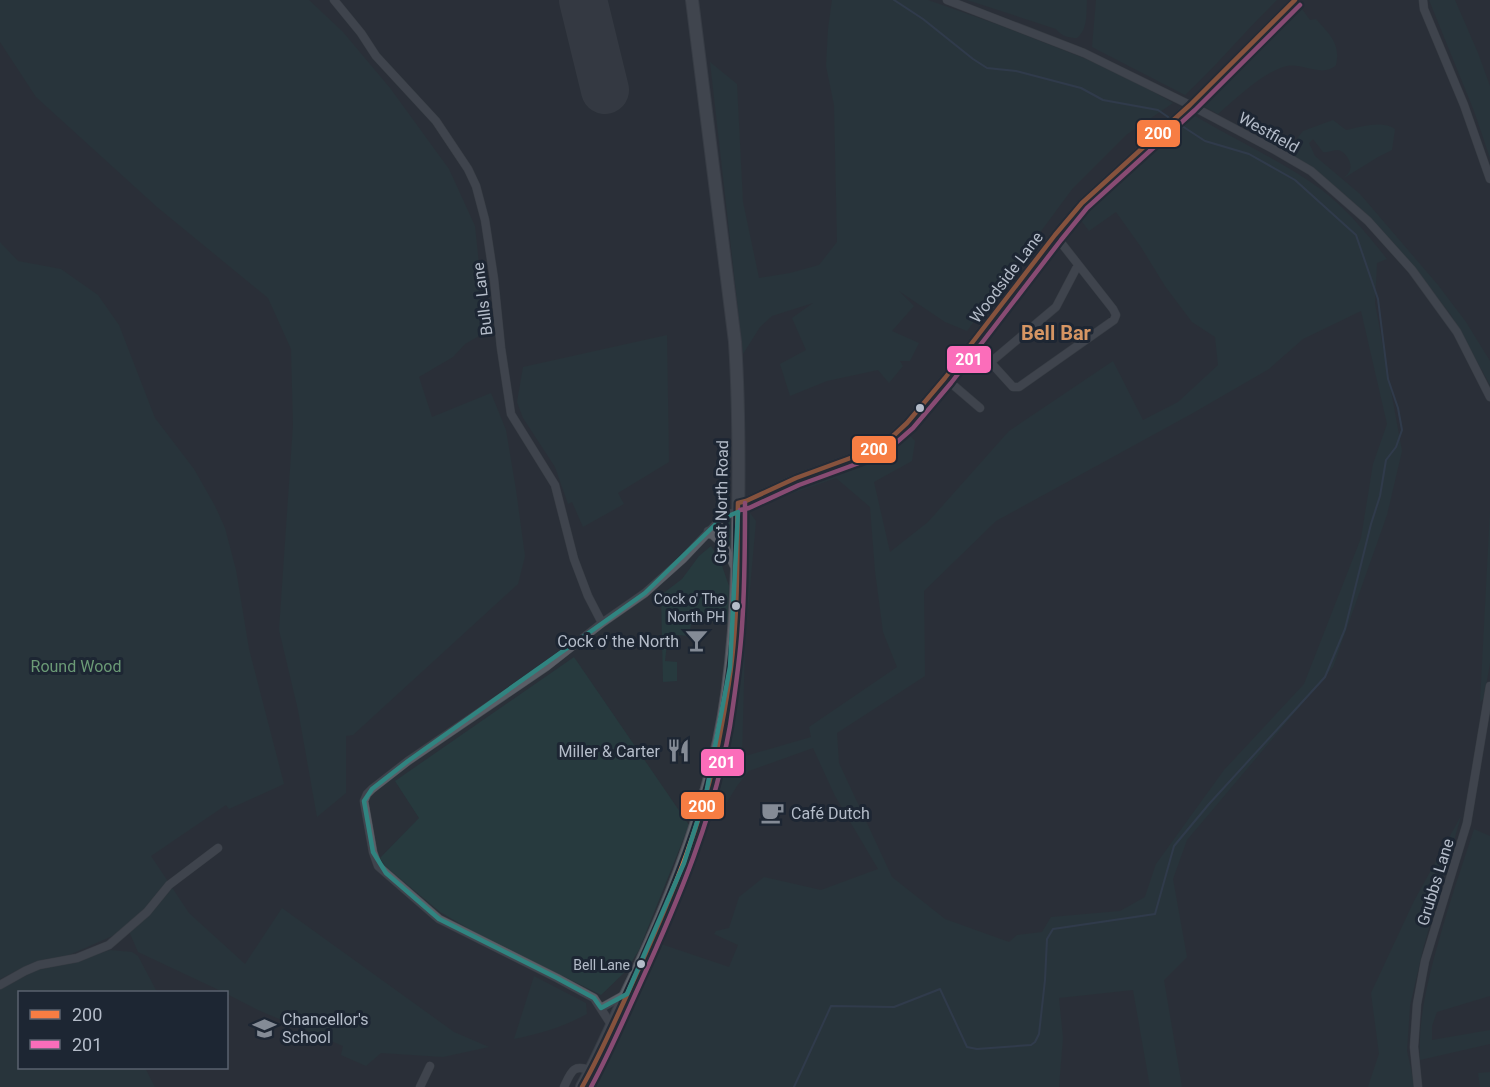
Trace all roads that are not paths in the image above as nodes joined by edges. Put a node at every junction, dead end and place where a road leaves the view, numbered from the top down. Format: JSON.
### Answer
{"nodes":[{"id":1,"x":334,"y":0,"type":"edge"},
{"id":2,"x":692,"y":0,"type":"edge"},
{"id":3,"x":947,"y":0,"type":"edge"},
{"id":4,"x":1295,"y":0,"type":"edge"},
{"id":5,"x":1423,"y":0,"type":"edge"},
{"id":6,"x":1190,"y":105,"type":"junction"},
{"id":7,"x":1490,"y":179,"type":"edge"},
{"id":8,"x":1055,"y":235,"type":"junction"},
{"id":9,"x":1078,"y":265,"type":"junction"},
{"id":10,"x":945,"y":378,"type":"junction"},
{"id":11,"x":1490,"y":397,"type":"edge"},
{"id":12,"x":980,"y":408,"type":"dead end"},
{"id":13,"x":738,"y":507,"type":"junction"},
{"id":14,"x":708,"y":531,"type":"junction"},
{"id":15,"x":737,"y":573,"type":"junction"},
{"id":16,"x":602,"y":623,"type":"junction"},
{"id":17,"x":1490,"y":686,"type":"edge"},
{"id":18,"x":218,"y":848,"type":"dead end"},
{"id":19,"x":0,"y":985,"type":"edge"},
{"id":20,"x":627,"y":994,"type":"junction"},
{"id":21,"x":601,"y":1008,"type":"junction"},
{"id":22,"x":612,"y":1026,"type":"junction"},
{"id":23,"x":430,"y":1066,"type":"dead end"},
{"id":24,"x":591,"y":1071,"type":"junction"},
{"id":25,"x":420,"y":1087,"type":"edge"},
{"id":26,"x":564,"y":1087,"type":"edge"},
{"id":27,"x":582,"y":1087,"type":"edge"},
{"id":28,"x":1418,"y":1087,"type":"edge"}],
"edges":[{"from":1,"to":16,"type":"street","name":"Bulls Lane"},
{"from":2,"to":13,"type":"main road","name":"Great North Road"},
{"from":3,"to":6,"type":"street","name":"Westfield"},
{"from":4,"to":6,"type":"street","name":"Woodside Lane"},
{"from":5,"to":7,"type":"street"},
{"from":6,"to":8,"type":"street","name":"Woodside Lane"},
{"from":6,"to":11,"type":"street","name":"Westfield"},
{"from":8,"to":9,"type":"street"},
{"from":8,"to":10,"type":"street","name":"Woodside Lane"},
{"from":9,"to":9,"type":"street"},
{"from":10,"to":12,"type":"street"},
{"from":10,"to":13,"type":"street","name":"Woodside Lane"},
{"from":13,"to":14,"type":"street"},
{"from":13,"to":15,"type":"main road","name":"Great North Road"},
{"from":14,"to":15,"type":"street"},
{"from":14,"to":16,"type":"street"},
{"from":15,"to":20,"type":"main road","name":"Great North Road"},
{"from":16,"to":21,"type":"street"},
{"from":17,"to":28,"type":"street","name":"Grubbs Lane"},
{"from":18,"to":19,"type":"street"},
{"from":20,"to":21,"type":"street"},
{"from":20,"to":22,"type":"main road","name":"Great North Road"},
{"from":21,"to":22,"type":"street"},
{"from":22,"to":24,"type":"main road","name":"Great North Road"},
{"from":23,"to":25,"type":"street"},
{"from":24,"to":26,"type":"street"},
{"from":24,"to":27,"type":"main road","name":"Great North Road"}]}
